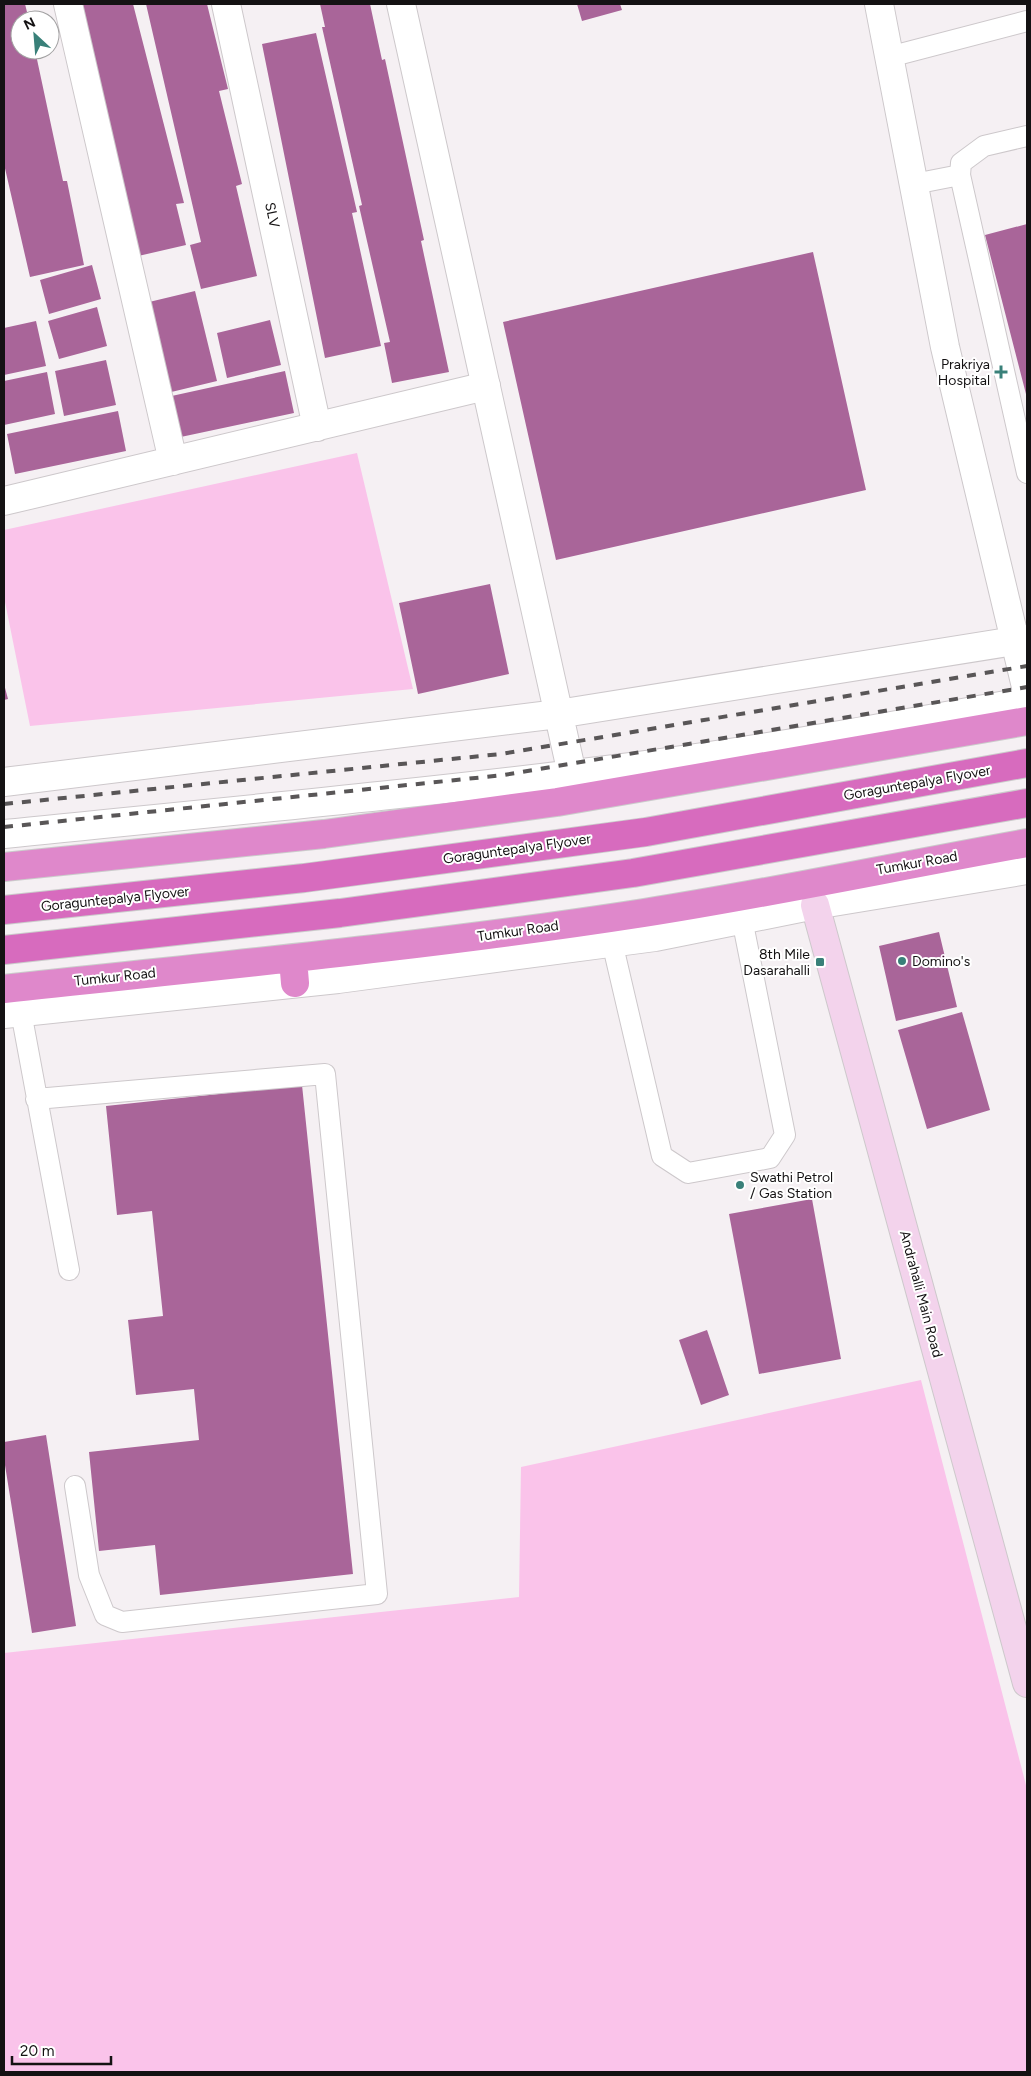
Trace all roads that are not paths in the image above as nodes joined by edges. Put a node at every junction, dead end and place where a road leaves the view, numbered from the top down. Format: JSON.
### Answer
{"nodes":[{"id":1,"x":68,"y":4,"type":"edge"},
{"id":2,"x":226,"y":4,"type":"edge"},
{"id":3,"x":401,"y":4,"type":"edge"},
{"id":4,"x":879,"y":4,"type":"edge"},
{"id":5,"x":1027,"y":22,"type":"edge"},
{"id":6,"x":889,"y":57,"type":"junction"},
{"id":7,"x":1027,"y":136,"type":"edge"},
{"id":8,"x":960,"y":175,"type":"junction"},
{"id":9,"x":914,"y":184,"type":"junction"},
{"id":10,"x":486,"y":386,"type":"junction"},
{"id":11,"x":317,"y":427,"type":"junction"},
{"id":12,"x":173,"y":461,"type":"junction"},
{"id":13,"x":1027,"y":473,"type":"edge"},
{"id":14,"x":4,"y":501,"type":"edge"},
{"id":15,"x":1021,"y":640,"type":"edge"},
{"id":16,"x":1027,"y":691,"type":"edge"},
{"id":17,"x":1027,"y":701,"type":"edge"},
{"id":18,"x":558,"y":714,"type":"junction"},
{"id":19,"x":1027,"y":721,"type":"edge"},
{"id":20,"x":1027,"y":763,"type":"edge"},
{"id":21,"x":572,"y":774,"type":"junction"},
{"id":22,"x":4,"y":782,"type":"edge"},
{"id":23,"x":1027,"y":803,"type":"edge"},
{"id":24,"x":4,"y":834,"type":"edge"},
{"id":25,"x":1027,"y":843,"type":"edge"},
{"id":26,"x":4,"y":867,"type":"edge"},
{"id":27,"x":1027,"y":870,"type":"edge"},
{"id":28,"x":815,"y":905,"type":"junction"},
{"id":29,"x":4,"y":910,"type":"edge"},
{"id":30,"x":742,"y":919,"type":"junction"},
{"id":31,"x":612,"y":942,"type":"junction"},
{"id":32,"x":4,"y":950,"type":"edge"},
{"id":33,"x":294,"y":971,"type":"junction"},
{"id":34,"x":4,"y":989,"type":"edge"},
{"id":35,"x":12,"y":1013,"type":"edge"},
{"id":36,"x":36,"y":1099,"type":"junction"},
{"id":37,"x":69,"y":1270,"type":"dead end"},
{"id":38,"x":75,"y":1486,"type":"dead end"},
{"id":39,"x":1027,"y":1683,"type":"edge"}],
"edges":[{"from":1,"to":12,"type":"street"},
{"from":2,"to":11,"type":"street","name":"SLV"},
{"from":3,"to":10,"type":"street"},
{"from":4,"to":6,"type":"street"},
{"from":5,"to":6,"type":"lane"},
{"from":6,"to":9,"type":"street"},
{"from":7,"to":8,"type":"lane"},
{"from":8,"to":9,"type":"lane"},
{"from":8,"to":13,"type":"lane"},
{"from":9,"to":15,"type":"street"},
{"from":10,"to":11,"type":"street"},
{"from":10,"to":18,"type":"street"},
{"from":11,"to":12,"type":"street"},
{"from":12,"to":14,"type":"street"},
{"from":15,"to":16,"type":"street"},
{"from":15,"to":18,"type":"street"},
{"from":17,"to":21,"type":"street"},
{"from":18,"to":21,"type":"street"},
{"from":18,"to":22,"type":"street"},
{"from":19,"to":26,"type":"highway"},
{"from":20,"to":29,"type":"highway","name":"Goraguntepalya Flyover"},
{"from":21,"to":24,"type":"street"},
{"from":23,"to":32,"type":"highway"},
{"from":25,"to":33,"type":"highway","name":"Tumkur Road"},
{"from":27,"to":28,"type":"street"},
{"from":28,"to":30,"type":"street"},
{"from":28,"to":39,"type":"main road","name":"Andrahalli Main Road"},
{"from":30,"to":31,"type":"street"},
{"from":30,"to":31,"type":"lane"},
{"from":31,"to":33,"type":"street"},
{"from":33,"to":34,"type":"highway","name":"Tumkur Road"},
{"from":33,"to":35,"type":"street"},
{"from":35,"to":36,"type":"lane"},
{"from":36,"to":37,"type":"lane"},
{"from":36,"to":38,"type":"lane"}]}
